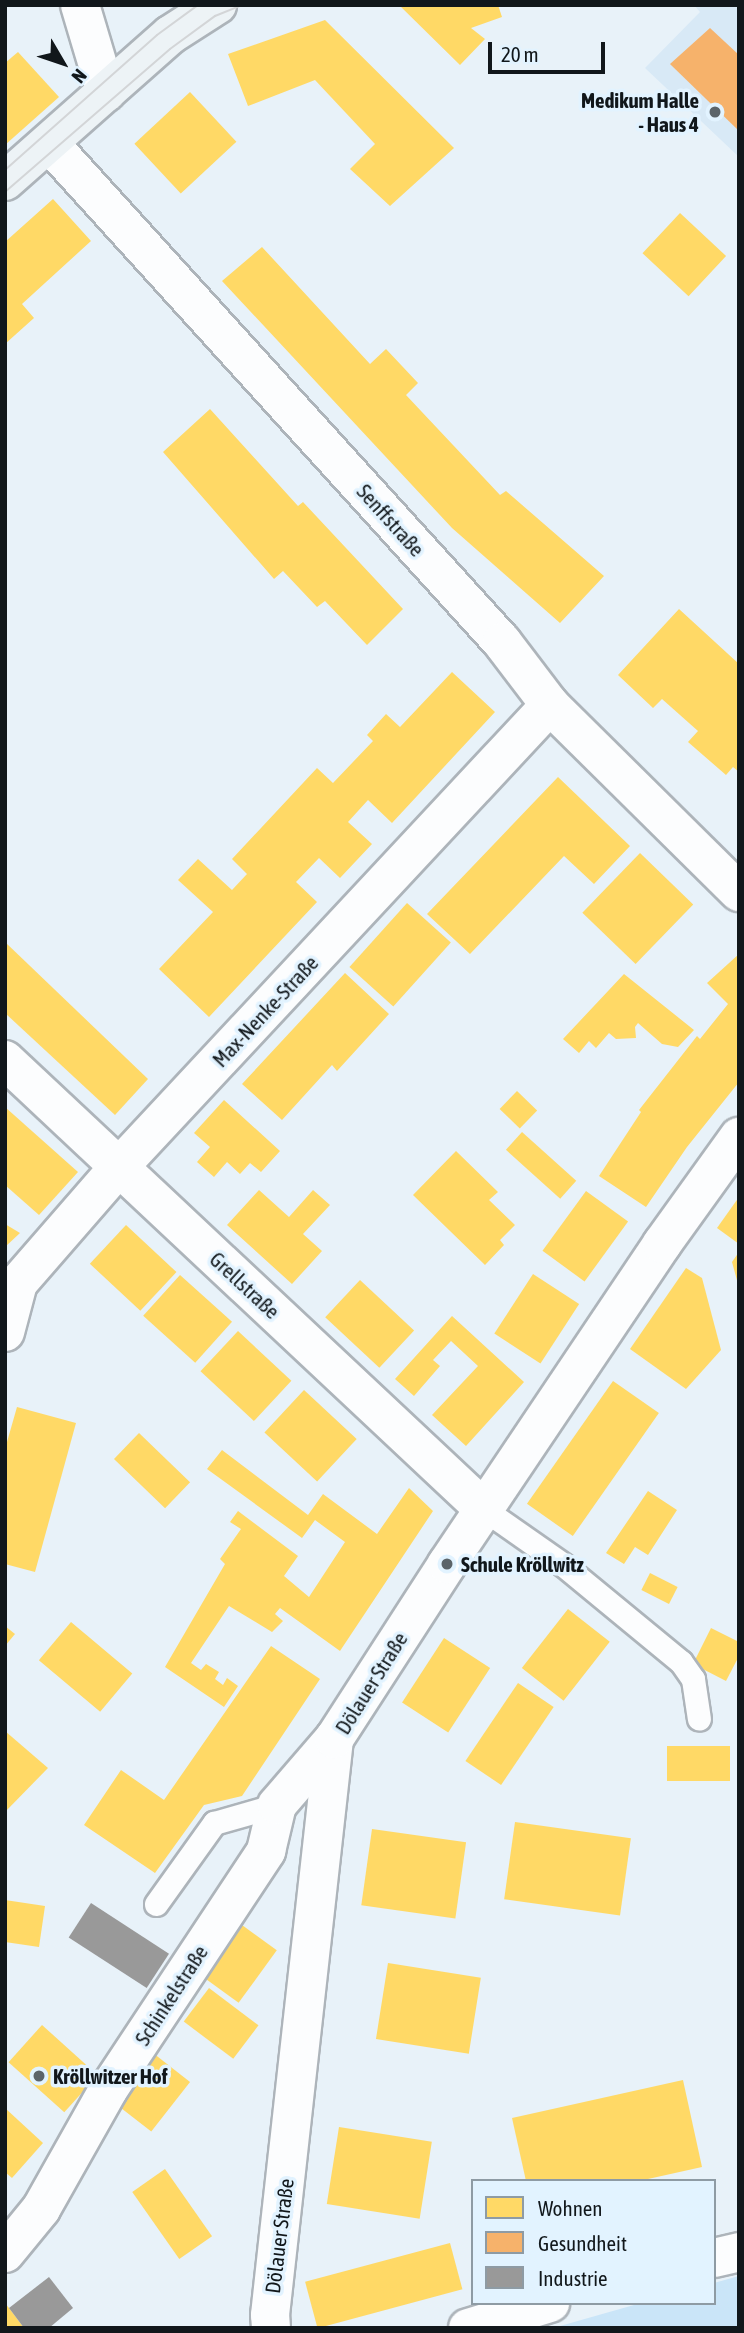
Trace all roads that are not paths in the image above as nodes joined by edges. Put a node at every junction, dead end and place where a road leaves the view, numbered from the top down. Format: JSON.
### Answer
{"nodes":[{"id":1,"x":80,"y":5,"type":"edge"},
{"id":2,"x":217,"y":5,"type":"edge"},
{"id":3,"x":106,"y":92,"type":"junction"},
{"id":4,"x":49,"y":143,"type":"junction"},
{"id":5,"x":5,"y":181,"type":"edge"},
{"id":6,"x":550,"y":705,"type":"junction"},
{"id":7,"x":739,"y":892,"type":"edge"},
{"id":8,"x":5,"y":1060,"type":"edge"},
{"id":9,"x":739,"y":1137,"type":"edge"},
{"id":10,"x":119,"y":1167,"type":"junction"},
{"id":11,"x":12,"y":1283,"type":"edge"},
{"id":12,"x":5,"y":1332,"type":"edge"},
{"id":13,"x":485,"y":1510,"type":"junction"},
{"id":14,"x":699,"y":1718,"type":"dead end"},
{"id":15,"x":334,"y":1739,"type":"junction"},
{"id":16,"x":277,"y":1805,"type":"junction"},
{"id":17,"x":156,"y":1903,"type":"dead end"},
{"id":18,"x":739,"y":2252,"type":"edge"},
{"id":19,"x":5,"y":2253,"type":"edge"},
{"id":20,"x":716,"y":2258,"type":"edge"},
{"id":21,"x":543,"y":2305,"type":"edge"},
{"id":22,"x":271,"y":2328,"type":"edge"},
{"id":23,"x":468,"y":2328,"type":"edge"}],
"edges":[{"from":1,"to":3,"type":"street"},
{"from":2,"to":3,"type":"main road"},
{"from":3,"to":4,"type":"main road"},
{"from":4,"to":5,"type":"main road"},
{"from":4,"to":6,"type":"street","name":"Senffstraße"},
{"from":6,"to":7,"type":"street","name":"Senffstraße"},
{"from":6,"to":10,"type":"street","name":"Max-Nenke-Straße"},
{"from":8,"to":10,"type":"street","name":"Grellstraße"},
{"from":9,"to":13,"type":"street","name":"Dölauer Straße"},
{"from":10,"to":11,"type":"street","name":"Max-Nenke-Straße"},
{"from":10,"to":13,"type":"street","name":"Grellstraße"},
{"from":11,"to":12,"type":"street","name":"Max-Nenke-Straße"},
{"from":13,"to":14,"type":"lane"},
{"from":13,"to":15,"type":"street","name":"Dölauer Straße"},
{"from":15,"to":16,"type":"street","name":"Schinkelstraße"},
{"from":15,"to":22,"type":"street","name":"Dölauer Straße"},
{"from":16,"to":17,"type":"lane"},
{"from":16,"to":19,"type":"street","name":"Schinkelstraße"},
{"from":18,"to":20,"type":"street"},
{"from":21,"to":23,"type":"street"}]}
